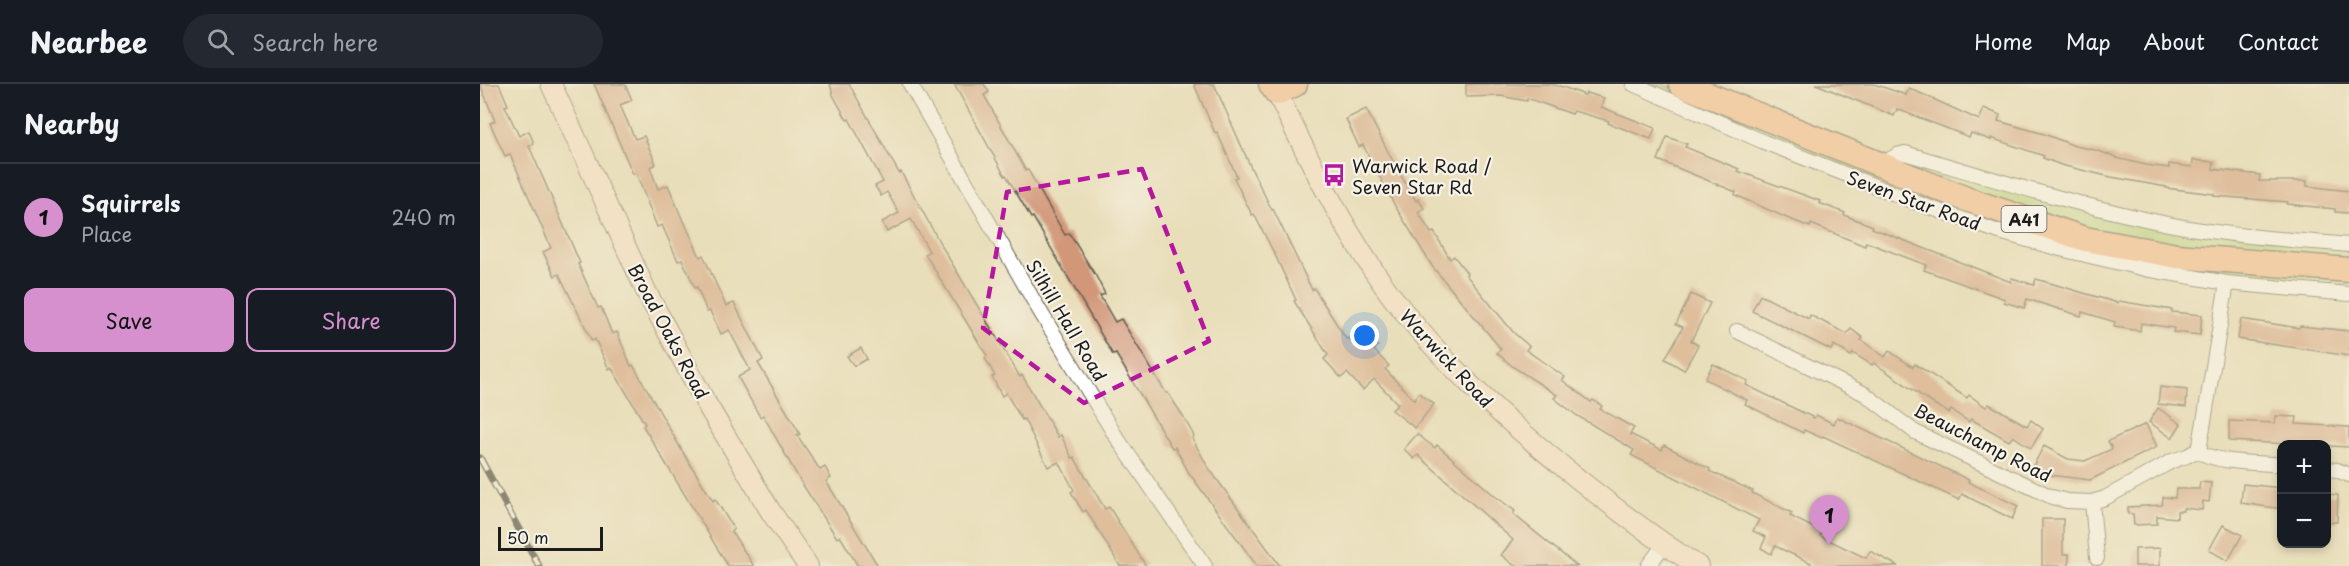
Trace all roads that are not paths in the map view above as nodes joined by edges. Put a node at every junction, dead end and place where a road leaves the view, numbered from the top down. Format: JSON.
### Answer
{"nodes":[{"id":1,"x":551,"y":84,"type":"edge"},
{"id":2,"x":910,"y":84,"type":"edge"},
{"id":3,"x":1633,"y":84,"type":"edge"},
{"id":4,"x":1681,"y":84,"type":"edge"},
{"id":5,"x":1281,"y":87,"type":"edge"},
{"id":6,"x":1882,"y":164,"type":"junction"},
{"id":7,"x":2349,"y":245,"type":"edge"},
{"id":8,"x":2349,"y":270,"type":"edge"},
{"id":9,"x":2227,"y":283,"type":"junction"},
{"id":10,"x":2349,"y":294,"type":"edge"},
{"id":11,"x":1737,"y":331,"type":"dead end"},
{"id":12,"x":2196,"y":452,"type":"junction"},
{"id":13,"x":2277,"y":465,"type":"edge"},
{"id":14,"x":2331,"y":469,"type":"edge"},
{"id":15,"x":2349,"y":475,"type":"edge"},
{"id":16,"x":2092,"y":502,"type":"junction"},
{"id":17,"x":1664,"y":545,"type":"junction"},
{"id":18,"x":2097,"y":558,"type":"dead end"},
{"id":19,"x":808,"y":566,"type":"edge"},
{"id":20,"x":1205,"y":566,"type":"edge"},
{"id":21,"x":1648,"y":566,"type":"edge"},
{"id":22,"x":1698,"y":566,"type":"edge"}],
"edges":[{"from":1,"to":19,"type":"main road","name":"Broad Oaks Road"},
{"from":2,"to":20,"type":"street","name":"Silhill Hall Road"},
{"from":3,"to":9,"type":"street","name":"Seven Star Road"},
{"from":4,"to":6,"type":"highway","name":"Seven Star Road","number":"A41"},
{"from":5,"to":17,"type":"main road","name":"Warwick Road"},
{"from":6,"to":7,"type":"street","name":"Seven Star Road"},
{"from":6,"to":8,"type":"highway","name":"Seven Star Road","number":"A41"},
{"from":9,"to":10,"type":"street","name":"Seven Star Road"},
{"from":9,"to":12,"type":"street"},
{"from":11,"to":16,"type":"street","name":"Beauchamp Road"},
{"from":12,"to":13,"type":"street"},
{"from":12,"to":16,"type":"street","name":"Beauchamp Road"},
{"from":14,"to":15,"type":"street"},
{"from":16,"to":18,"type":"street"},
{"from":17,"to":21,"type":"street"},
{"from":17,"to":22,"type":"main road","name":"Warwick Road"}]}
